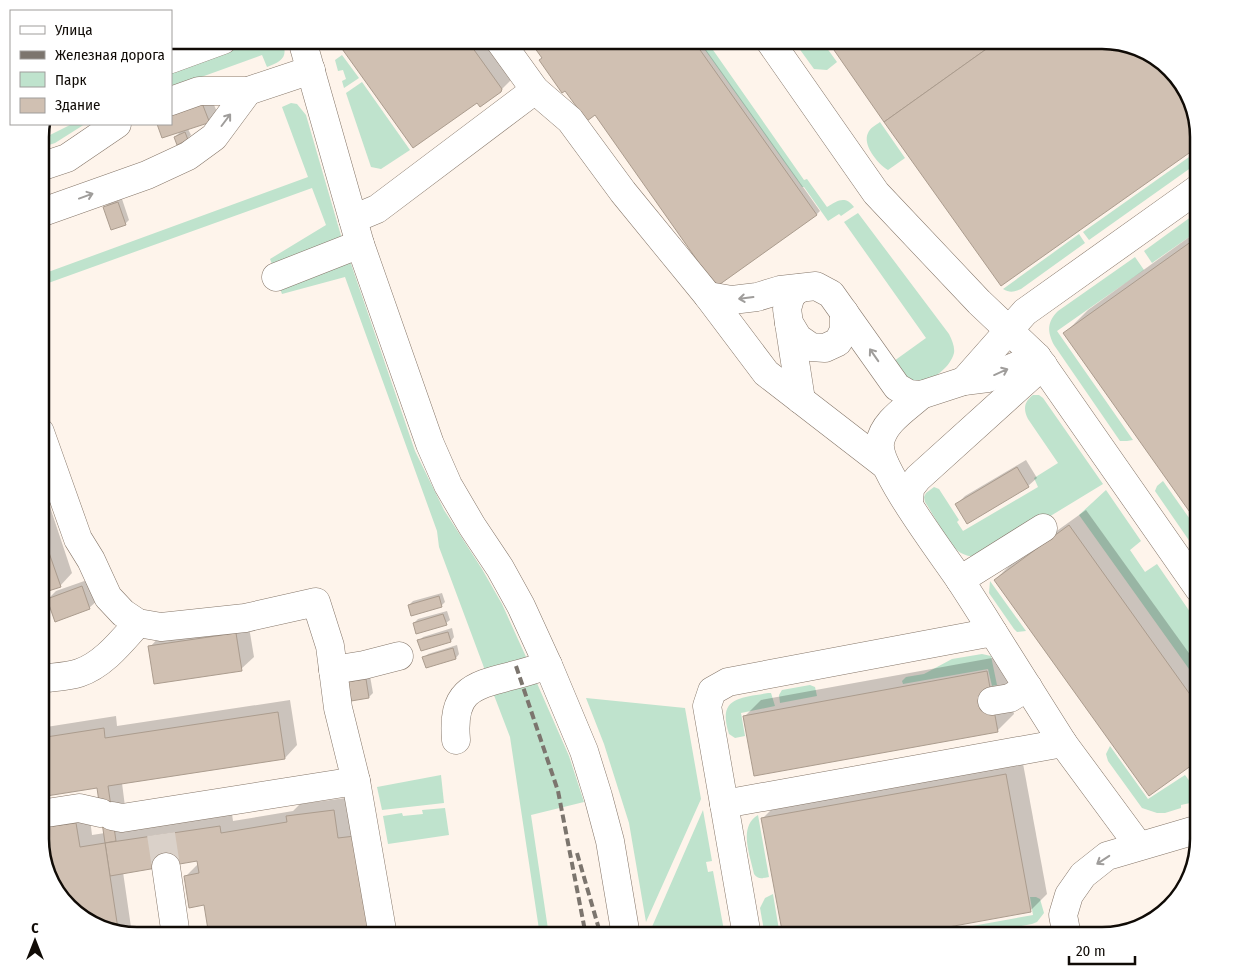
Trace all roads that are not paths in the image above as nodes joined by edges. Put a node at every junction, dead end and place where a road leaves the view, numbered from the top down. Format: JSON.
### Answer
{"nodes":[{"id":1,"x":197,"y":49,"type":"edge"},
{"id":2,"x":305,"y":49,"type":"edge"},
{"id":3,"x":506,"y":49,"type":"edge"},
{"id":4,"x":775,"y":49,"type":"edge"},
{"id":5,"x":172,"y":58,"type":"edge"},
{"id":6,"x":311,"y":70,"type":"junction"},
{"id":7,"x":536,"y":90,"type":"junction"},
{"id":8,"x":248,"y":91,"type":"junction"},
{"id":9,"x":172,"y":101,"type":"edge"},
{"id":10,"x":116,"y":125,"type":"edge"},
{"id":11,"x":49,"y":164,"type":"edge"},
{"id":12,"x":1190,"y":194,"type":"edge"},
{"id":13,"x":49,"y":210,"type":"edge"},
{"id":14,"x":356,"y":231,"type":"junction"},
{"id":15,"x":276,"y":277,"type":"dead end"},
{"id":16,"x":800,"y":288,"type":"junction"},
{"id":17,"x":708,"y":296,"type":"junction"},
{"id":18,"x":844,"y":312,"type":"junction"},
{"id":19,"x":789,"y":323,"type":"junction"},
{"id":20,"x":1010,"y":331,"type":"junction"},
{"id":21,"x":1040,"y":361,"type":"junction"},
{"id":22,"x":964,"y":381,"type":"junction"},
{"id":23,"x":909,"y":391,"type":"junction"},
{"id":24,"x":801,"y":400,"type":"junction"},
{"id":25,"x":892,"y":421,"type":"junction"},
{"id":26,"x":842,"y":432,"type":"junction"},
{"id":27,"x":49,"y":457,"type":"edge"},
{"id":28,"x":885,"y":465,"type":"junction"},
{"id":29,"x":909,"y":504,"type":"junction"},
{"id":30,"x":1043,"y":528,"type":"dead end"},
{"id":31,"x":1190,"y":576,"type":"edge"},
{"id":32,"x":960,"y":580,"type":"junction"},
{"id":33,"x":138,"y":624,"type":"junction"},
{"id":34,"x":993,"y":632,"type":"junction"},
{"id":35,"x":399,"y":656,"type":"dead end"},
{"id":36,"x":548,"y":665,"type":"junction"},
{"id":37,"x":333,"y":670,"type":"junction"},
{"id":38,"x":49,"y":678,"type":"edge"},
{"id":39,"x":1028,"y":687,"type":"junction"},
{"id":40,"x":992,"y":701,"type":"dead end"},
{"id":41,"x":456,"y":740,"type":"dead end"},
{"id":42,"x":1063,"y":743,"type":"junction"},
{"id":43,"x":356,"y":781,"type":"junction"},
{"id":44,"x":724,"y":804,"type":"junction"},
{"id":45,"x":49,"y":813,"type":"edge"},
{"id":46,"x":1190,"y":832,"type":"edge"},
{"id":47,"x":1139,"y":846,"type":"junction"},
{"id":48,"x":166,"y":867,"type":"tunnel mouth"},
{"id":49,"x":175,"y":927,"type":"edge"},
{"id":50,"x":381,"y":927,"type":"edge"},
{"id":51,"x":624,"y":927,"type":"edge"},
{"id":52,"x":745,"y":927,"type":"edge"},
{"id":53,"x":1061,"y":927,"type":"edge"}],
"edges":[{"from":1,"to":5,"type":"lane"},
{"from":2,"to":6,"type":"lane"},
{"from":3,"to":7,"type":"lane"},
{"from":4,"to":20,"type":"lane"},
{"from":6,"to":8,"type":"lane"},
{"from":6,"to":14,"type":"lane"},
{"from":7,"to":14,"type":"lane"},
{"from":7,"to":17,"type":"lane"},
{"from":8,"to":9,"type":"lane"},
{"from":13,"to":8,"type":"lane","one_way":true},
{"from":10,"to":11,"type":"lane"},
{"from":12,"to":20,"type":"lane"},
{"from":14,"to":15,"type":"lane"},
{"from":14,"to":36,"type":"lane"},
{"from":16,"to":17,"type":"lane","one_way":true},
{"from":16,"to":18,"type":"lane"},
{"from":16,"to":19,"type":"lane"},
{"from":17,"to":24,"type":"lane"},
{"from":18,"to":19,"type":"lane"},
{"from":23,"to":18,"type":"lane","one_way":true},
{"from":19,"to":24,"type":"lane"},
{"from":20,"to":21,"type":"lane"},
{"from":20,"to":22,"type":"lane"},
{"from":22,"to":21,"type":"lane","one_way":true},
{"from":21,"to":29,"type":"lane"},
{"from":21,"to":31,"type":"lane"},
{"from":22,"to":23,"type":"lane"},
{"from":23,"to":25,"type":"lane"},
{"from":24,"to":26,"type":"lane"},
{"from":25,"to":26,"type":"lane"},
{"from":25,"to":28,"type":"lane"},
{"from":26,"to":28,"type":"lane"},
{"from":27,"to":33,"type":"lane"},
{"from":28,"to":29,"type":"lane"},
{"from":29,"to":32,"type":"lane"},
{"from":30,"to":32,"type":"lane"},
{"from":32,"to":34,"type":"lane"},
{"from":33,"to":37,"type":"lane"},
{"from":33,"to":38,"type":"lane"},
{"from":34,"to":39,"type":"lane"},
{"from":34,"to":44,"type":"lane"},
{"from":35,"to":37,"type":"lane"},
{"from":36,"to":41,"type":"lane"},
{"from":36,"to":51,"type":"lane"},
{"from":37,"to":43,"type":"lane"},
{"from":39,"to":40,"type":"lane"},
{"from":39,"to":42,"type":"lane"},
{"from":42,"to":44,"type":"lane"},
{"from":42,"to":47,"type":"lane"},
{"from":43,"to":45,"type":"lane"},
{"from":43,"to":50,"type":"lane"},
{"from":44,"to":52,"type":"lane"},
{"from":46,"to":47,"type":"lane"},
{"from":47,"to":53,"type":"lane","one_way":true},
{"from":48,"to":49,"type":"lane"}]}
